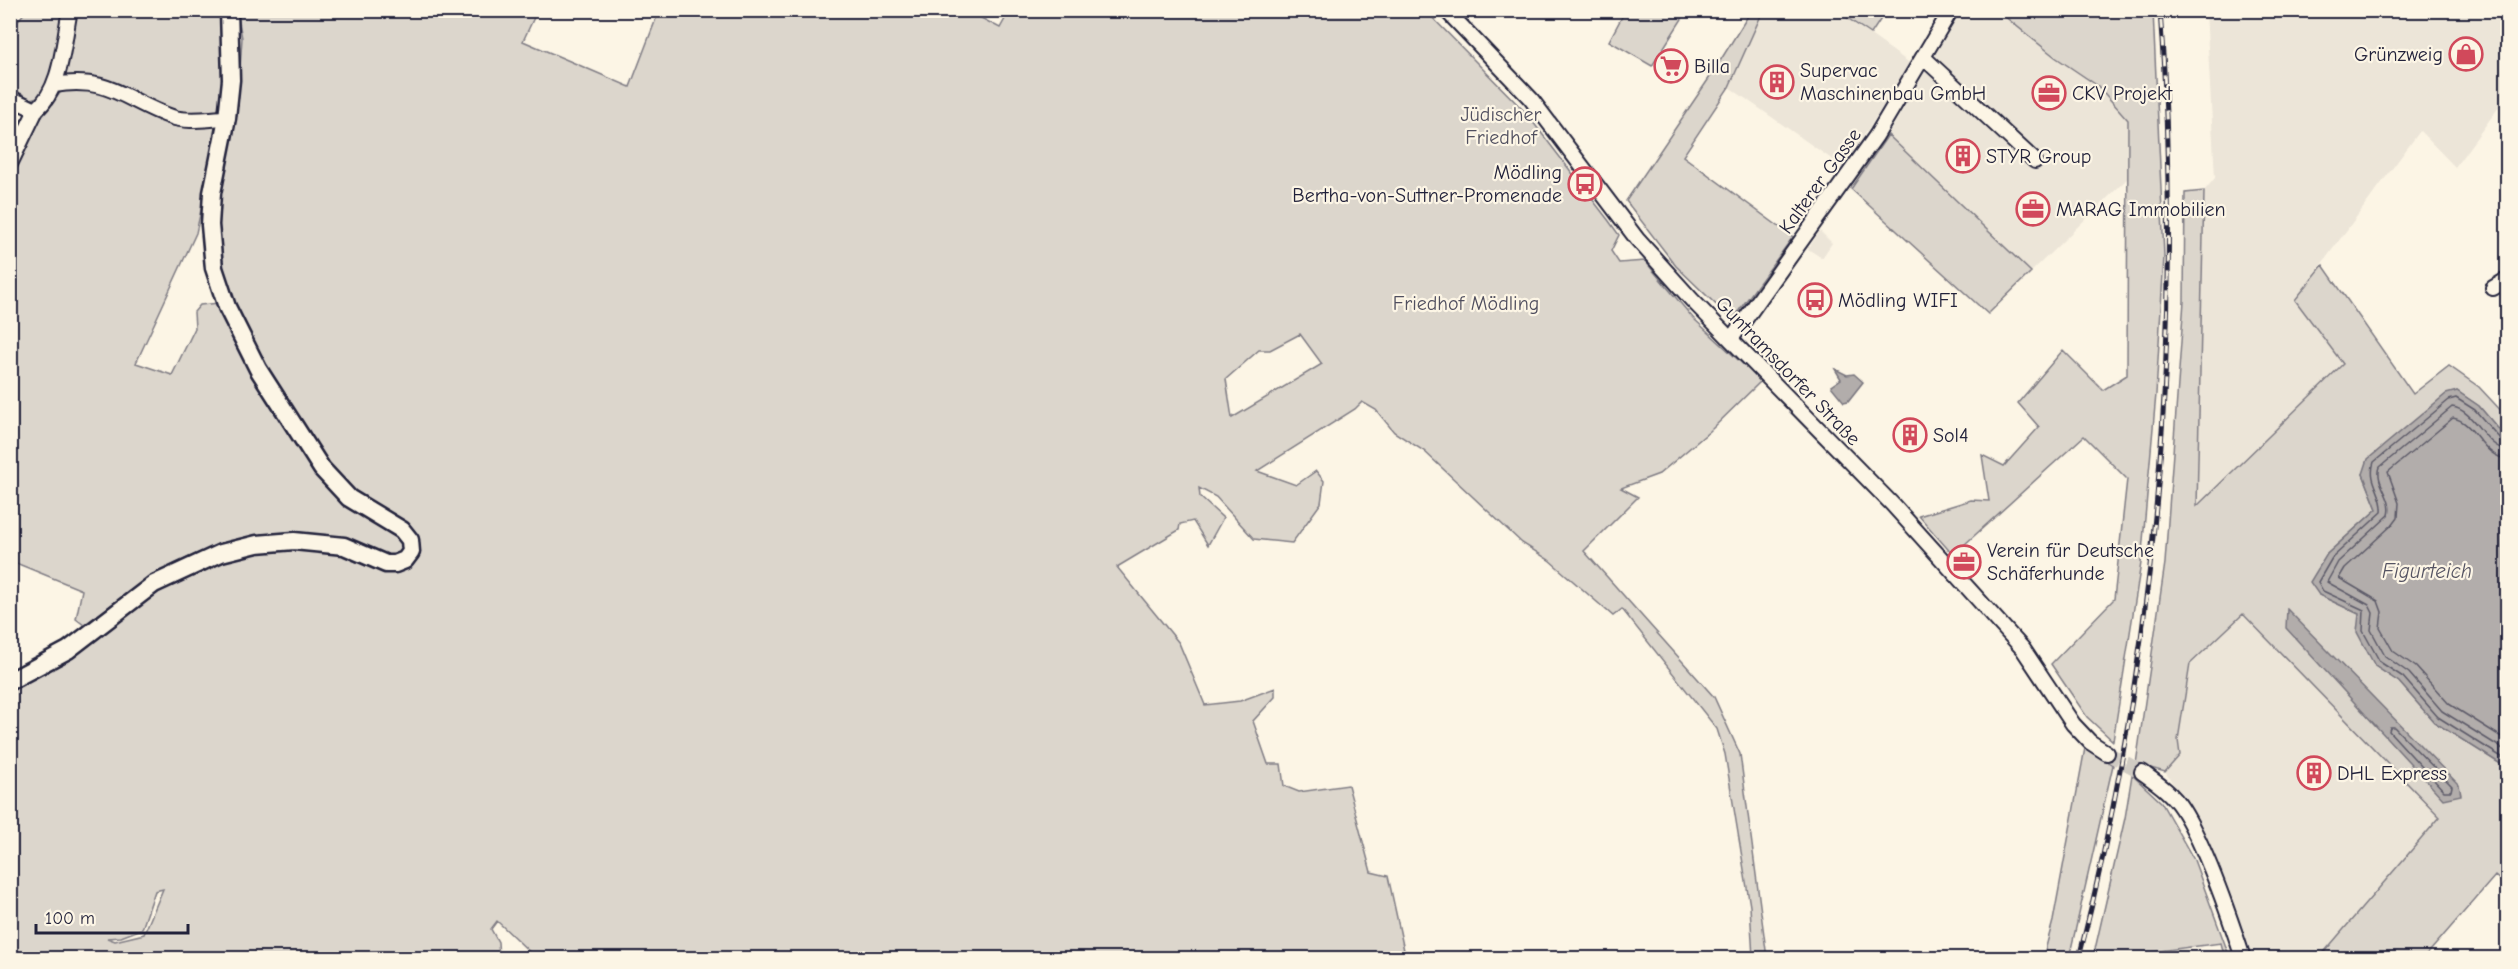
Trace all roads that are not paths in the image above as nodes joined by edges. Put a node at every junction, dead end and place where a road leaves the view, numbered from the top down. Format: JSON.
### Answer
{"nodes":[{"id":1,"x":70,"y":10,"type":"edge"},
{"id":2,"x":230,"y":10,"type":"edge"},
{"id":3,"x":1446,"y":10,"type":"edge"},
{"id":4,"x":1951,"y":10,"type":"edge"},
{"id":5,"x":1923,"y":57,"type":"junction"},
{"id":6,"x":54,"y":85,"type":"junction"},
{"id":7,"x":10,"y":98,"type":"edge"},
{"id":8,"x":36,"y":110,"type":"junction"},
{"id":9,"x":227,"y":118,"type":"junction"},
{"id":10,"x":2035,"y":161,"type":"dead end"},
{"id":11,"x":10,"y":164,"type":"edge"},
{"id":12,"x":2508,"y":279,"type":"edge"},
{"id":13,"x":2493,"y":288,"type":"dead end"},
{"id":14,"x":1731,"y":339,"type":"junction"},
{"id":15,"x":10,"y":681,"type":"edge"},
{"id":16,"x":2107,"y":753,"type":"tunnel mouth"},
{"id":17,"x":2142,"y":772,"type":"tunnel mouth"},
{"id":18,"x":2243,"y":958,"type":"edge"}],
"edges":[{"from":1,"to":6,"type":"street"},
{"from":2,"to":9,"type":"main road"},
{"from":3,"to":14,"type":"street","name":"Guntramsdorfer Straße"},
{"from":4,"to":5,"type":"street","name":"Kalterer Gasse"},
{"from":5,"to":10,"type":"street"},
{"from":5,"to":14,"type":"street","name":"Kalterer Gasse"},
{"from":6,"to":8,"type":"street"},
{"from":6,"to":9,"type":"street"},
{"from":7,"to":8,"type":"street"},
{"from":8,"to":11,"type":"street"},
{"from":9,"to":15,"type":"main road"},
{"from":12,"to":13,"type":"street"},
{"from":14,"to":16,"type":"street","name":"Guntramsdorfer Straße"},
{"from":17,"to":18,"type":"street"}]}
